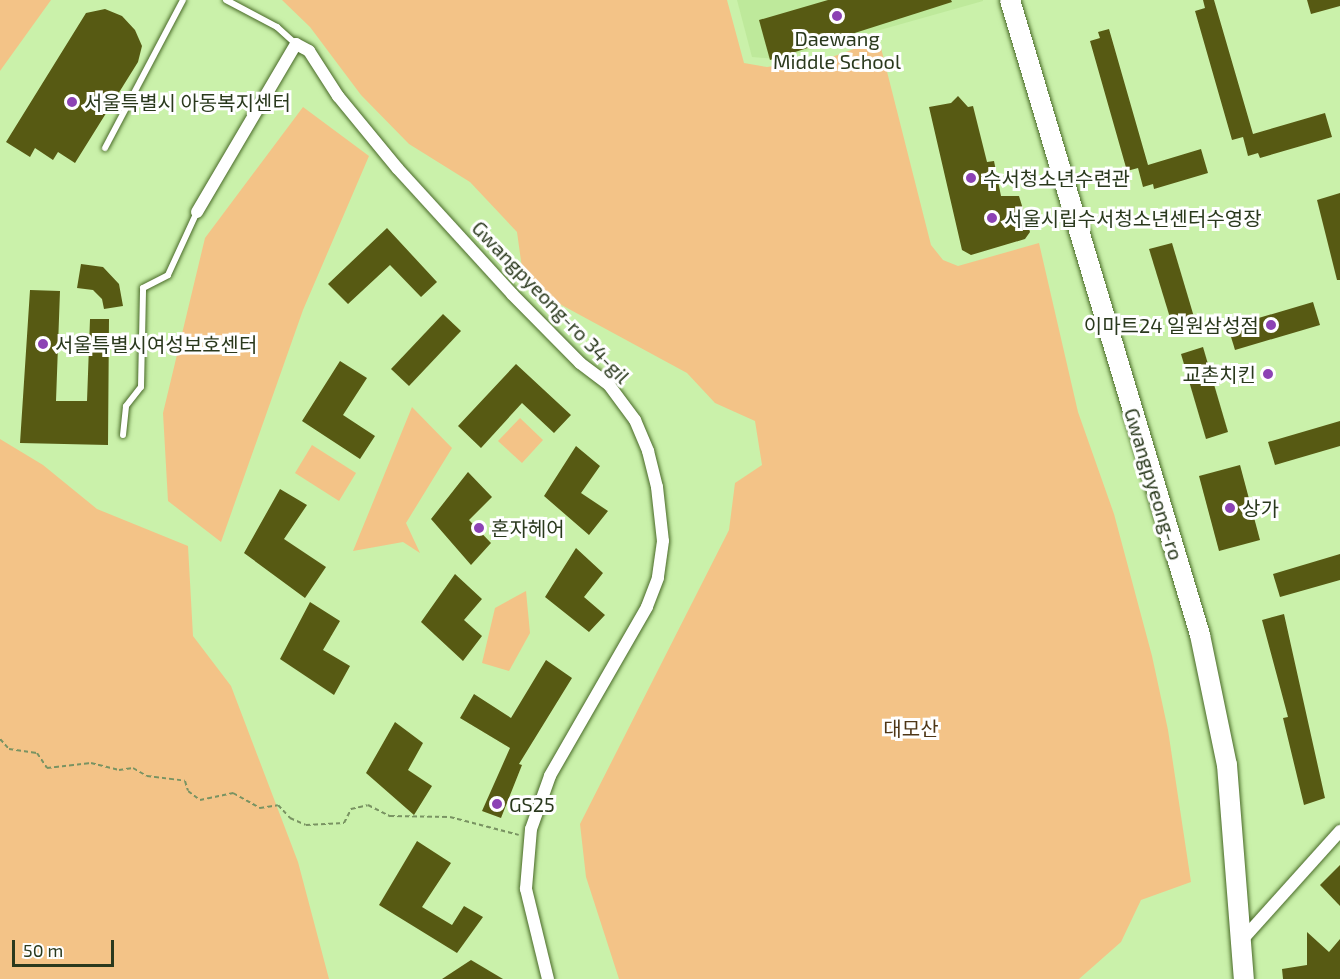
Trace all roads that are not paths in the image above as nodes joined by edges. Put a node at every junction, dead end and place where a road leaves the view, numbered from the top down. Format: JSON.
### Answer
{"nodes":[{"id":1,"x":183,"y":0,"type":"edge"},
{"id":2,"x":226,"y":0,"type":"edge"},
{"id":3,"x":1010,"y":0,"type":"edge"},
{"id":4,"x":296,"y":44,"type":"junction"},
{"id":5,"x":105,"y":148,"type":"dead end"},
{"id":6,"x":198,"y":212,"type":"joint"},
{"id":7,"x":123,"y":435,"type":"dead end"},
{"id":8,"x":1340,"y":831,"type":"edge"},
{"id":9,"x":1242,"y":940,"type":"junction"},
{"id":10,"x":548,"y":979,"type":"edge"},
{"id":11,"x":1244,"y":979,"type":"edge"}],
"edges":[{"from":1,"to":5,"type":"lane"},
{"from":2,"to":4,"type":"lane"},
{"from":3,"to":9,"type":"main road","name":"Gwangpyeong-ro"},
{"from":4,"to":6,"type":"street"},
{"from":4,"to":10,"type":"street","name":"Gwangpyeong-ro 34-gil"},
{"from":6,"to":7,"type":"lane"},
{"from":8,"to":9,"type":"street"},
{"from":9,"to":11,"type":"main road","name":"Gwangpyeong-ro"}]}
